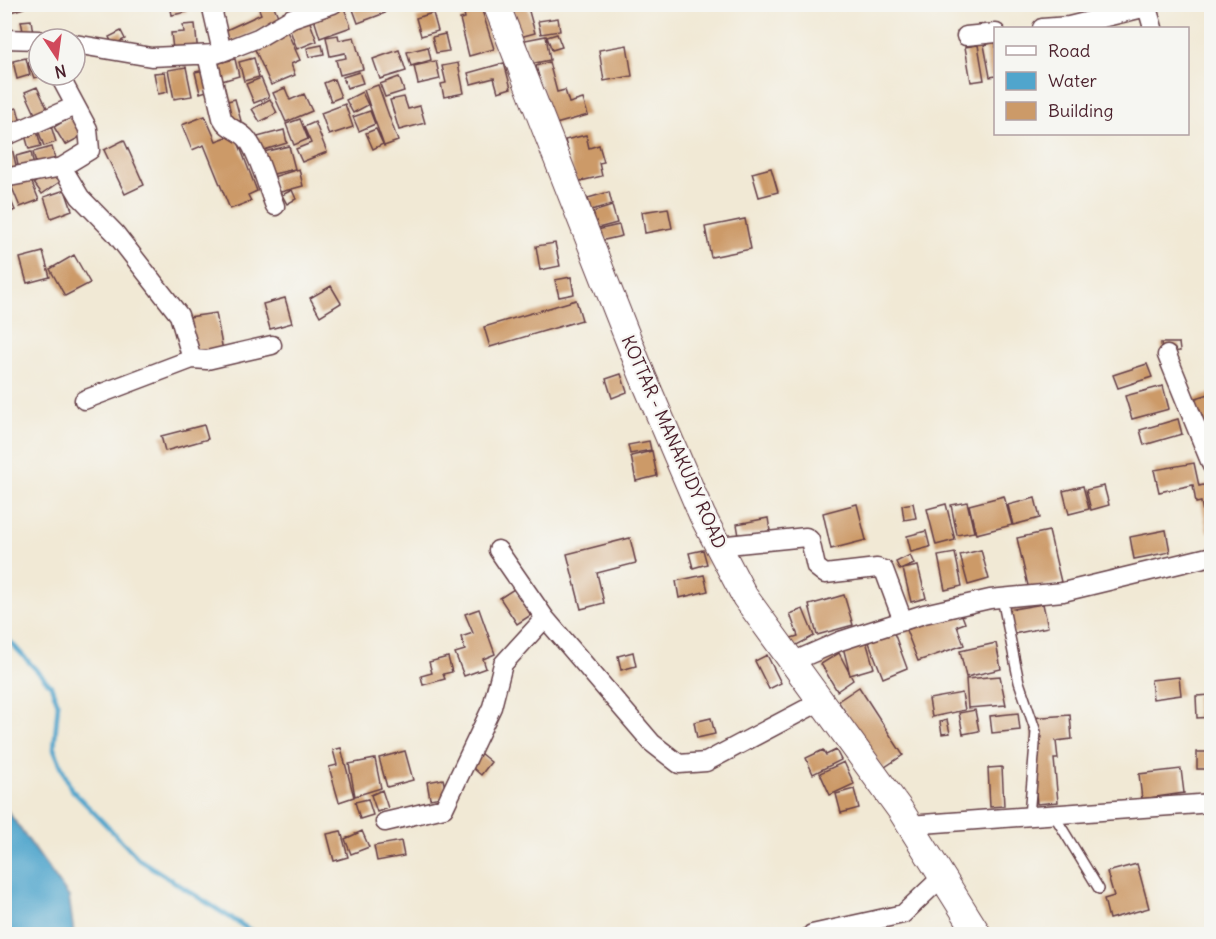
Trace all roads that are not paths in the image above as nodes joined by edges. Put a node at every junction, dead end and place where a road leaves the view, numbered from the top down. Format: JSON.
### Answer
{"nodes":[{"id":1,"x":211,"y":4,"type":"edge"},
{"id":2,"x":333,"y":4,"type":"edge"},
{"id":3,"x":496,"y":4,"type":"edge"},
{"id":4,"x":1147,"y":6,"type":"edge"},
{"id":5,"x":1070,"y":27,"type":"edge"},
{"id":6,"x":1153,"y":27,"type":"edge"},
{"id":7,"x":994,"y":33,"type":"edge"},
{"id":8,"x":966,"y":36,"type":"dead end"},
{"id":9,"x":4,"y":39,"type":"edge"},
{"id":10,"x":27,"y":40,"type":"edge"},
{"id":11,"x":87,"y":46,"type":"edge"},
{"id":12,"x":215,"y":54,"type":"junction"},
{"id":13,"x":65,"y":87,"type":"edge"},
{"id":14,"x":75,"y":106,"type":"junction"},
{"id":15,"x":4,"y":136,"type":"edge"},
{"id":16,"x":62,"y":167,"type":"junction"},
{"id":17,"x":4,"y":178,"type":"edge"},
{"id":18,"x":275,"y":206,"type":"dead end"},
{"id":19,"x":272,"y":345,"type":"dead end"},
{"id":20,"x":1167,"y":355,"type":"dead end"},
{"id":21,"x":192,"y":359,"type":"junction"},
{"id":22,"x":84,"y":400,"type":"dead end"},
{"id":23,"x":1212,"y":466,"type":"edge"},
{"id":24,"x":718,"y":546,"type":"junction"},
{"id":25,"x":498,"y":550,"type":"dead end"},
{"id":26,"x":1212,"y":556,"type":"edge"},
{"id":27,"x":1002,"y":598,"type":"junction"},
{"id":28,"x":545,"y":618,"type":"junction"},
{"id":29,"x":903,"y":621,"type":"junction"},
{"id":30,"x":792,"y":662,"type":"junction"},
{"id":31,"x":821,"y":700,"type":"junction"},
{"id":32,"x":1212,"y":803,"type":"edge"},
{"id":33,"x":1054,"y":815,"type":"junction"},
{"id":34,"x":1029,"y":816,"type":"junction"},
{"id":35,"x":385,"y":822,"type":"dead end"},
{"id":36,"x":909,"y":825,"type":"junction"},
{"id":37,"x":942,"y":877,"type":"junction"},
{"id":38,"x":1099,"y":889,"type":"dead end"},
{"id":39,"x":812,"y":934,"type":"edge"},
{"id":40,"x":978,"y":934,"type":"edge"}],
"edges":[{"from":1,"to":12,"type":"street"},
{"from":2,"to":12,"type":"street"},
{"from":3,"to":24,"type":"main road","name":"KOTTAR - MANAKUDY ROAD"},
{"from":4,"to":5,"type":"street"},
{"from":4,"to":6,"type":"street"},
{"from":7,"to":8,"type":"street"},
{"from":9,"to":10,"type":"street"},
{"from":11,"to":12,"type":"street"},
{"from":12,"to":18,"type":"street"},
{"from":13,"to":14,"type":"street"},
{"from":14,"to":15,"type":"street"},
{"from":14,"to":16,"type":"street"},
{"from":16,"to":17,"type":"street"},
{"from":16,"to":21,"type":"street"},
{"from":19,"to":21,"type":"street"},
{"from":20,"to":23,"type":"street"},
{"from":21,"to":22,"type":"street"},
{"from":24,"to":29,"type":"street"},
{"from":24,"to":30,"type":"main road","name":"KOTTAR - MANAKUDY ROAD"},
{"from":25,"to":28,"type":"street"},
{"from":26,"to":27,"type":"street"},
{"from":27,"to":29,"type":"street"},
{"from":27,"to":34,"type":"lane"},
{"from":28,"to":31,"type":"street"},
{"from":28,"to":35,"type":"street"},
{"from":29,"to":30,"type":"street"},
{"from":30,"to":31,"type":"main road","name":"KOTTAR - MANAKUDY ROAD"},
{"from":31,"to":36,"type":"main road","name":"KOTTAR - MANAKUDY ROAD"},
{"from":32,"to":33,"type":"street"},
{"from":33,"to":34,"type":"street"},
{"from":33,"to":38,"type":"lane"},
{"from":34,"to":36,"type":"street"},
{"from":36,"to":37,"type":"main road","name":"KOTTAR - MANAKUDY ROAD"},
{"from":37,"to":39,"type":"street"},
{"from":37,"to":40,"type":"main road","name":"KOTTAR - MANAKUDY ROAD"}]}
